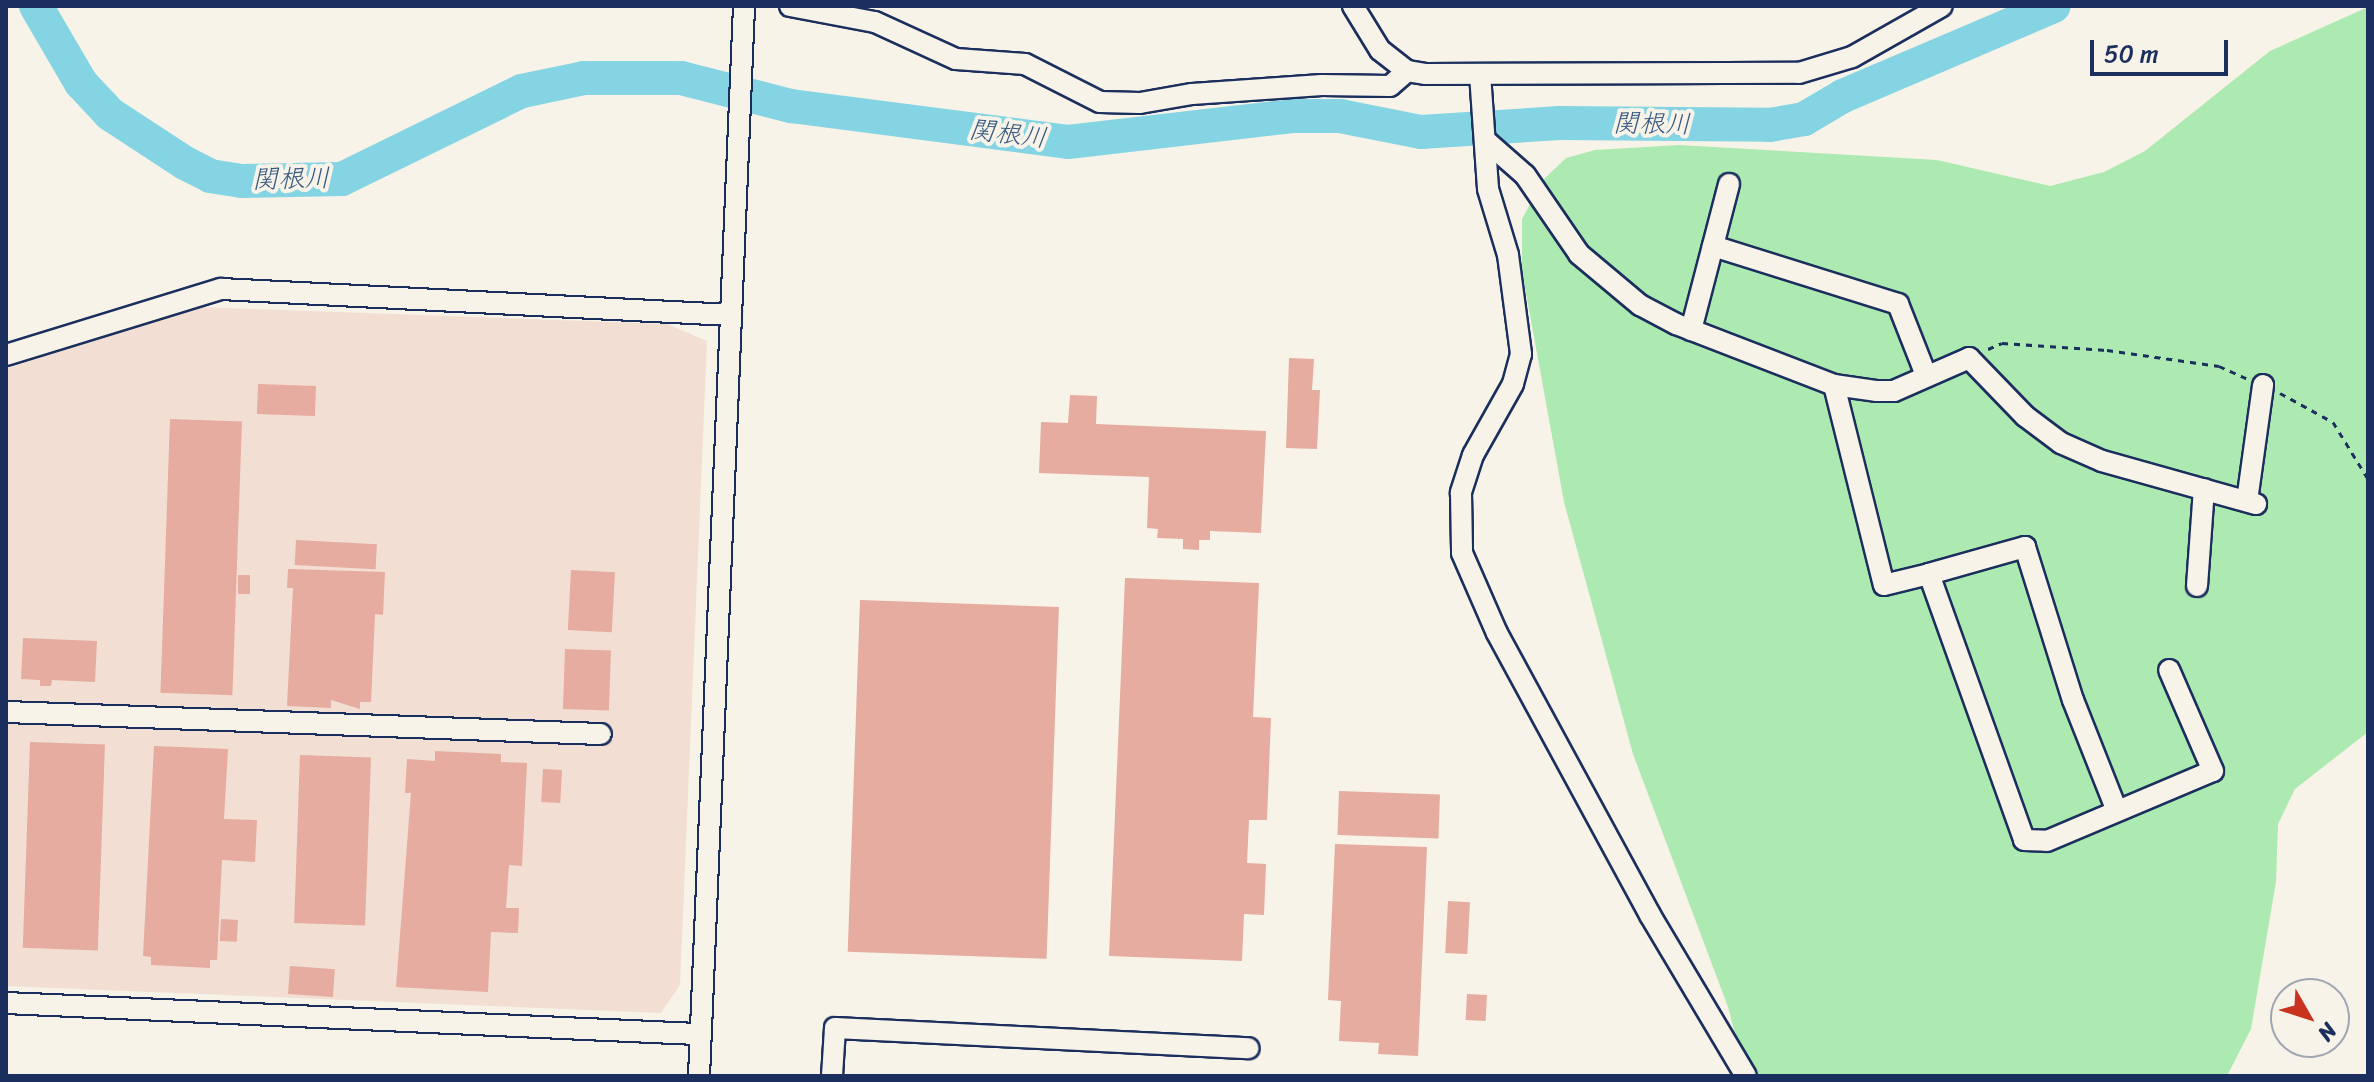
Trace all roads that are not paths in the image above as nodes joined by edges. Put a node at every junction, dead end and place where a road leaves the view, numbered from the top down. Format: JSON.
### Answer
{"nodes":[{"id":1,"x":744,"y":6,"type":"edge"},
{"id":2,"x":790,"y":6,"type":"edge"},
{"id":3,"x":1353,"y":6,"type":"edge"},
{"id":4,"x":1942,"y":6,"type":"edge"},
{"id":5,"x":1407,"y":71,"type":"junction"},
{"id":6,"x":1480,"y":74,"type":"junction"},
{"id":7,"x":1485,"y":140,"type":"junction"},
{"id":8,"x":1729,"y":184,"type":"dead end"},
{"id":9,"x":1713,"y":246,"type":"junction"},
{"id":10,"x":731,"y":315,"type":"junction"},
{"id":11,"x":1691,"y":330,"type":"junction"},
{"id":12,"x":6,"y":355,"type":"edge"},
{"id":13,"x":1926,"y":375,"type":"junction"},
{"id":14,"x":1834,"y":385,"type":"junction"},
{"id":15,"x":2263,"y":385,"type":"road end"},
{"id":16,"x":2204,"y":489,"type":"junction"},
{"id":17,"x":1929,"y":574,"type":"junction"},
{"id":18,"x":2197,"y":586,"type":"dead end"},
{"id":19,"x":2169,"y":670,"type":"dead end"},
{"id":20,"x":6,"y":712,"type":"edge"},
{"id":21,"x":601,"y":734,"type":"dead end"},
{"id":22,"x":2117,"y":811,"type":"junction"},
{"id":23,"x":6,"y":1003,"type":"edge"},
{"id":24,"x":698,"y":1034,"type":"junction"},
{"id":25,"x":1249,"y":1048,"type":"dead end"},
{"id":26,"x":699,"y":1076,"type":"edge"},
{"id":27,"x":832,"y":1076,"type":"edge"},
{"id":28,"x":1746,"y":1076,"type":"edge"}],
"edges":[{"from":1,"to":10,"type":"street"},
{"from":2,"to":5,"type":"street"},
{"from":3,"to":5,"type":"street"},
{"from":4,"to":6,"type":"street"},
{"from":5,"to":6,"type":"street"},
{"from":6,"to":7,"type":"street"},
{"from":7,"to":11,"type":"street"},
{"from":7,"to":28,"type":"street"},
{"from":8,"to":9,"type":"street"},
{"from":9,"to":11,"type":"street"},
{"from":9,"to":13,"type":"street"},
{"from":10,"to":12,"type":"street"},
{"from":10,"to":24,"type":"street"},
{"from":11,"to":14,"type":"street"},
{"from":13,"to":14,"type":"street"},
{"from":13,"to":16,"type":"street"},
{"from":14,"to":17,"type":"street"},
{"from":15,"to":16,"type":"street"},
{"from":16,"to":18,"type":"street"},
{"from":17,"to":22,"type":"street"},
{"from":17,"to":22,"type":"street"},
{"from":19,"to":22,"type":"street"},
{"from":20,"to":21,"type":"street"},
{"from":23,"to":24,"type":"street"},
{"from":24,"to":26,"type":"street"},
{"from":25,"to":27,"type":"street"}]}
